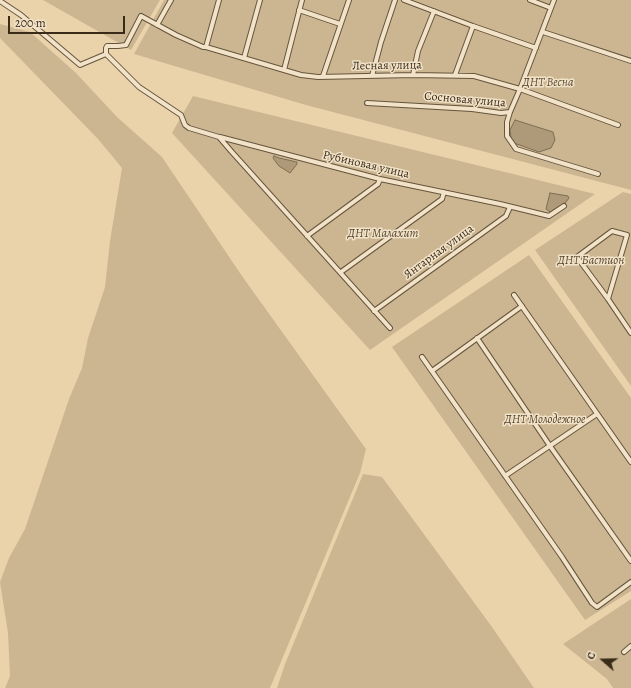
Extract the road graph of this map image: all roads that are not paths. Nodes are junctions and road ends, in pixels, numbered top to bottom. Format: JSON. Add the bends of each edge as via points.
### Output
{"nodes":[{"id":1,"x":171,"y":0,"type":"edge"},
{"id":2,"x":218,"y":0,"type":"edge"},
{"id":3,"x":260,"y":0,"type":"edge"},
{"id":4,"x":302,"y":0,"type":"edge"},
{"id":5,"x":349,"y":0,"type":"edge"},
{"id":6,"x":395,"y":0,"type":"edge"},
{"id":7,"x":404,"y":0,"type":"edge"},
{"id":8,"x":530,"y":0,"type":"edge"},
{"id":9,"x":554,"y":0,"type":"edge"},
{"id":10,"x":0,"y":1,"type":"edge"},
{"id":11,"x":551,"y":8,"type":"junction"},
{"id":12,"x":299,"y":10,"type":"junction"},
{"id":13,"x":434,"y":11,"type":"junction"},
{"id":14,"x":340,"y":24,"type":"junction"},
{"id":15,"x":157,"y":25,"type":"junction"},
{"id":16,"x":473,"y":26,"type":"junction"},
{"id":17,"x":543,"y":32,"type":"junction"},
{"id":18,"x":206,"y":47,"type":"junction"},
{"id":19,"x":536,"y":48,"type":"junction"},
{"id":20,"x":106,"y":54,"type":"junction"},
{"id":21,"x":244,"y":58,"type":"junction"},
{"id":22,"x":631,"y":61,"type":"edge"},
{"id":23,"x":284,"y":70,"type":"junction"},
{"id":24,"x":413,"y":75,"type":"junction"},
{"id":25,"x":455,"y":75,"type":"junction"},
{"id":26,"x":322,"y":76,"type":"junction"},
{"id":27,"x":372,"y":76,"type":"junction"},
{"id":28,"x":520,"y":90,"type":"junction"},
{"id":29,"x":367,"y":103,"type":"dead end"},
{"id":30,"x":510,"y":112,"type":"junction"},
{"id":31,"x":618,"y":125,"type":"dead end"},
{"id":32,"x":219,"y":137,"type":"junction"},
{"id":33,"x":598,"y":174,"type":"dead end"},
{"id":34,"x":380,"y":179,"type":"junction"},
{"id":35,"x":444,"y":192,"type":"junction"},
{"id":36,"x":564,"y":206,"type":"dead end"},
{"id":37,"x":510,"y":207,"type":"junction"},
{"id":38,"x":307,"y":236,"type":"junction"},
{"id":39,"x":341,"y":272,"type":"junction"},
{"id":40,"x":514,"y":295,"type":"dead end"},
{"id":41,"x":608,"y":299,"type":"junction"},
{"id":42,"x":522,"y":306,"type":"junction"},
{"id":43,"x":374,"y":311,"type":"junction"},
{"id":44,"x":390,"y":328,"type":"dead end"},
{"id":45,"x":631,"y":333,"type":"edge"},
{"id":46,"x":477,"y":338,"type":"junction"},
{"id":47,"x":422,"y":357,"type":"dead end"},
{"id":48,"x":432,"y":371,"type":"junction"},
{"id":49,"x":597,"y":414,"type":"junction"},
{"id":50,"x":550,"y":446,"type":"junction"},
{"id":51,"x":631,"y":462,"type":"edge"},
{"id":52,"x":505,"y":476,"type":"junction"},
{"id":53,"x":631,"y":561,"type":"edge"},
{"id":54,"x":631,"y":582,"type":"edge"},
{"id":55,"x":631,"y":646,"type":"edge"},
{"id":56,"x":624,"y":652,"type":"dead end"}],
"edges":[{"from":1,"to":15,"type":"street"},
{"from":2,"to":18,"type":"street"},
{"from":3,"to":21,"type":"street"},
{"from":4,"to":12,"type":"street"},
{"from":5,"to":14,"type":"street"},
{"from":6,"to":27,"type":"street"},
{"from":7,"to":13,"type":"street"},
{"from":8,"to":11,"type":"street"},
{"from":9,"to":11,"type":"street"},
{"from":10,"to":20,"type":"street","via":[[80,64]]},
{"from":11,"to":17,"type":"street"},
{"from":12,"to":14,"type":"street"},
{"from":12,"to":23,"type":"street"},
{"from":13,"to":16,"type":"street"},
{"from":13,"to":24,"type":"street","via":[[418,51]]},
{"from":14,"to":26,"type":"street"},
{"from":15,"to":18,"type":"street","name":"Лесная улица"},
{"from":15,"to":20,"type":"street","name":"Лесная улица","via":[[141,16],[126,45],[107,46]]},
{"from":16,"to":19,"type":"street"},
{"from":16,"to":25,"type":"street"},
{"from":17,"to":19,"type":"street"},
{"from":17,"to":22,"type":"street"},
{"from":18,"to":21,"type":"street","name":"Лесная улица"},
{"from":19,"to":28,"type":"street"},
{"from":20,"to":32,"type":"street","name":"Рубиновая улица","via":[[140,88],[181,114],[185,125]]},
{"from":21,"to":23,"type":"street","name":"Лесная улица"},
{"from":23,"to":26,"type":"street","name":"Лесная улица","via":[[302,75]]},
{"from":24,"to":25,"type":"street","name":"Лесная улица"},
{"from":24,"to":27,"type":"street","name":"Лесная улица"},
{"from":25,"to":28,"type":"street","name":"Лесная улица","via":[[474,76]]},
{"from":26,"to":27,"type":"street","name":"Лесная улица"},
{"from":28,"to":30,"type":"street"},
{"from":28,"to":31,"type":"street","name":"Лесная улица"},
{"from":29,"to":30,"type":"street","name":"Сосновая улица"},
{"from":30,"to":33,"type":"street","name":"Сосновая улица","via":[[507,122],[508,136],[516,149]]},
{"from":32,"to":34,"type":"street","name":"Рубиновая улица"},
{"from":32,"to":38,"type":"street"},
{"from":34,"to":35,"type":"street","name":"Рубиновая улица"},
{"from":34,"to":38,"type":"street","via":[[378,184]]},
{"from":35,"to":37,"type":"street","name":"Рубиновая улица"},
{"from":35,"to":39,"type":"street","via":[[442,199]]},
{"from":36,"to":37,"type":"street","name":"Рубиновая улица","via":[[549,216]]},
{"from":37,"to":43,"type":"street","name":"Янтарная улица","via":[[506,216]]},
{"from":38,"to":39,"type":"street"},
{"from":39,"to":43,"type":"street"},
{"from":40,"to":42,"type":"street"},
{"from":41,"to":41,"type":"street","via":[[576,258],[612,231],[627,235]]},
{"from":41,"to":45,"type":"street"},
{"from":42,"to":46,"type":"street"},
{"from":42,"to":49,"type":"street"},
{"from":43,"to":44,"type":"street"},
{"from":46,"to":48,"type":"street"},
{"from":46,"to":50,"type":"street"},
{"from":47,"to":48,"type":"street"},
{"from":48,"to":52,"type":"street"},
{"from":49,"to":50,"type":"street"},
{"from":49,"to":51,"type":"street"},
{"from":50,"to":52,"type":"street"},
{"from":50,"to":53,"type":"street"},
{"from":52,"to":54,"type":"street","via":[[592,603],[597,607]]},
{"from":55,"to":56,"type":"street"}]}
